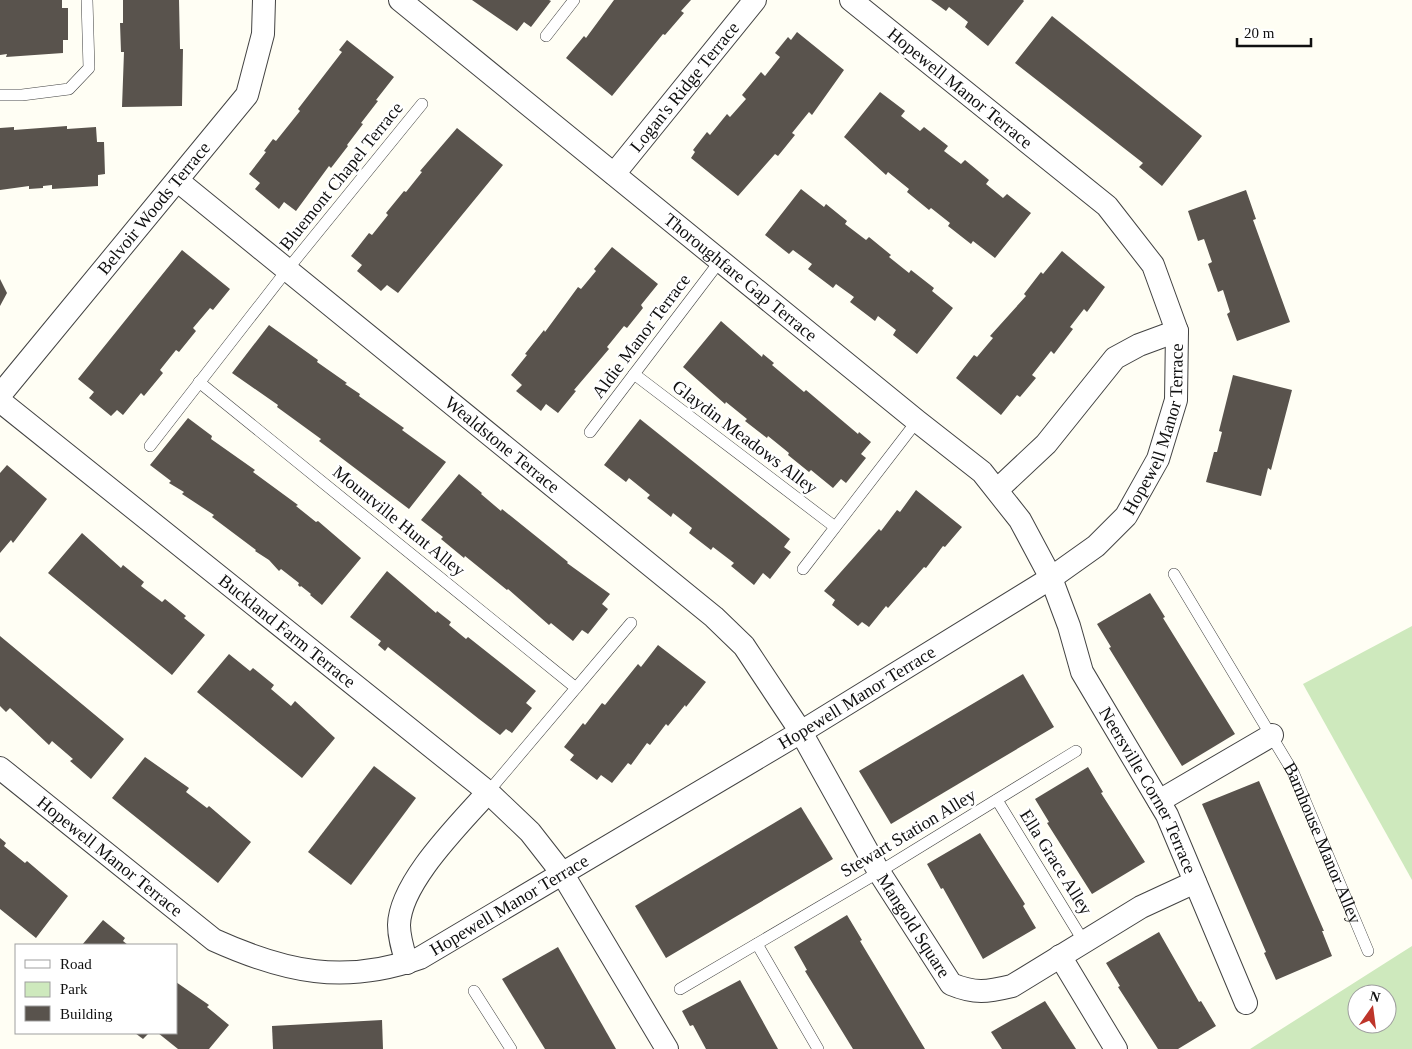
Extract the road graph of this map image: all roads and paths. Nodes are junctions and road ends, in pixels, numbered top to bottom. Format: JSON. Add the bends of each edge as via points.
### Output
{"nodes":[{"id":1,"x":87,"y":0,"type":"edge"},
{"id":2,"x":264,"y":0,"type":"edge"},
{"id":3,"x":400,"y":0,"type":"edge"},
{"id":4,"x":574,"y":0,"type":"edge"},
{"id":5,"x":755,"y":0,"type":"edge"},
{"id":6,"x":851,"y":0,"type":"edge"},
{"id":7,"x":546,"y":36,"type":"dead end"},
{"id":8,"x":0,"y":95,"type":"edge"},
{"id":9,"x":422,"y":104,"type":"dead end"},
{"id":10,"x":614,"y":174,"type":"junction"},
{"id":11,"x":178,"y":181,"type":"junction"},
{"id":12,"x":720,"y":261,"type":"junction"},
{"id":13,"x":287,"y":270,"type":"junction"},
{"id":14,"x":1177,"y":331,"type":"junction"},
{"id":15,"x":634,"y":374,"type":"junction"},
{"id":16,"x":199,"y":382,"type":"junction"},
{"id":17,"x":0,"y":395,"type":"edge"},
{"id":18,"x":0,"y":401,"type":"edge"},
{"id":19,"x":917,"y":421,"type":"junction"},
{"id":20,"x":590,"y":432,"type":"dead end"},
{"id":21,"x":150,"y":446,"type":"dead end"},
{"id":22,"x":997,"y":490,"type":"junction"},
{"id":23,"x":835,"y":527,"type":"junction"},
{"id":24,"x":803,"y":569,"type":"dead end"},
{"id":25,"x":1174,"y":574,"type":"dead end"},
{"id":26,"x":1051,"y":578,"type":"junction"},
{"id":27,"x":631,"y":623,"type":"dead end"},
{"id":28,"x":576,"y":688,"type":"junction"},
{"id":29,"x":801,"y":732,"type":"junction"},
{"id":30,"x":1272,"y":735,"type":"junction"},
{"id":31,"x":1076,"y":751,"type":"dead end"},
{"id":32,"x":0,"y":768,"type":"edge"},
{"id":33,"x":488,"y":792,"type":"junction"},
{"id":34,"x":997,"y":800,"type":"junction"},
{"id":35,"x":1159,"y":801,"type":"junction"},
{"id":36,"x":879,"y":872,"type":"junction"},
{"id":37,"x":562,"y":874,"type":"junction"},
{"id":38,"x":1196,"y":882,"type":"junction"},
{"id":39,"x":1084,"y":942,"type":"junction"},
{"id":40,"x":757,"y":944,"type":"junction"},
{"id":41,"x":1368,"y":951,"type":"dead end"},
{"id":42,"x":1060,"y":956,"type":"junction"},
{"id":43,"x":407,"y":963,"type":"junction"},
{"id":44,"x":680,"y":989,"type":"dead end"},
{"id":45,"x":474,"y":991,"type":"dead end"},
{"id":46,"x":1246,"y":1004,"type":"dead end"},
{"id":47,"x":511,"y":1049,"type":"edge"},
{"id":48,"x":667,"y":1049,"type":"edge"},
{"id":49,"x":818,"y":1049,"type":"edge"},
{"id":50,"x":1116,"y":1049,"type":"edge"}],
"edges":[{"from":1,"to":8,"type":"lane","via":[[89,68],[69,89],[22,96]]},
{"from":2,"to":11,"type":"street","name":"Belvoir Woods Terrace","via":[[263,34],[247,95]]},
{"from":3,"to":10,"type":"street","name":"Thoroughfare Gap Terrace"},
{"from":4,"to":7,"type":"lane"},
{"from":5,"to":10,"type":"street","name":"Logan's Ridge Terrace"},
{"from":6,"to":14,"type":"street","name":"Hopewell Manor Terrace","via":[[1107,206],[1153,265]]},
{"from":9,"to":13,"type":"lane","name":"Bluemont Chapel Terrace"},
{"from":10,"to":12,"type":"street","name":"Thoroughfare Gap Terrace"},
{"from":11,"to":13,"type":"street","name":"Wealdstone Terrace"},
{"from":11,"to":17,"type":"street","name":"Belvoir Woods Terrace"},
{"from":12,"to":15,"type":"lane","name":"Aldie Manor Terrace"},
{"from":12,"to":19,"type":"street","name":"Thoroughfare Gap Terrace"},
{"from":13,"to":16,"type":"lane"},
{"from":13,"to":29,"type":"street","name":"Wealdstone Terrace","via":[[714,617],[744,646]]},
{"from":14,"to":22,"type":"street","via":[[1115,358],[1046,444]]},
{"from":14,"to":26,"type":"street","name":"Hopewell Manor Terrace","via":[[1176,400],[1158,459],[1126,516],[1096,546]]},
{"from":15,"to":20,"type":"lane","name":"Aldie Manor Terrace"},
{"from":15,"to":23,"type":"lane","name":"Glaydin Meadows Alley"},
{"from":16,"to":21,"type":"lane"},
{"from":16,"to":28,"type":"lane","name":"Mountville Hunt Alley"},
{"from":18,"to":33,"type":"street","name":"Buckland Farm Terrace"},
{"from":19,"to":22,"type":"street","name":"Thoroughfare Gap Terrace","via":[[982,472]]},
{"from":19,"to":23,"type":"lane"},
{"from":22,"to":26,"type":"street","name":"Thoroughfare Gap Terrace","via":[[1020,520]]},
{"from":23,"to":24,"type":"lane"},
{"from":25,"to":30,"type":"lane","name":"Barnhouse Manor Alley"},
{"from":26,"to":29,"type":"street","name":"Hopewell Manor Terrace"},
{"from":26,"to":35,"type":"street","name":"Neersville Corner Terrace","via":[[1082,672]]},
{"from":27,"to":28,"type":"lane"},
{"from":28,"to":33,"type":"lane"},
{"from":29,"to":36,"type":"street","name":"Mangold Square"},
{"from":29,"to":37,"type":"street","name":"Hopewell Manor Terrace"},
{"from":30,"to":35,"type":"street"},
{"from":30,"to":41,"type":"lane","name":"Barnhouse Manor Alley","via":[[1293,772]]},
{"from":31,"to":34,"type":"lane","name":"Stewart Station Alley"},
{"from":32,"to":43,"type":"street","name":"Hopewell Manor Terrace","via":[[214,940],[246,955],[305,972],[335,973]]},
{"from":33,"to":37,"type":"street","name":"Buckland Farm Terrace","via":[[530,832]]},
{"from":33,"to":43,"type":"street","via":[[431,858],[409,890],[399,924]]},
{"from":34,"to":36,"type":"lane","name":"Stewart Station Alley"},
{"from":34,"to":39,"type":"lane","name":"Ella Grace Alley"},
{"from":35,"to":38,"type":"street","name":"Neersville Corner Terrace"},
{"from":36,"to":40,"type":"lane","name":"Stewart Station Alley"},
{"from":36,"to":42,"type":"street","name":"Mangold Square","via":[[951,984],[970,992],[990,992],[1012,986]]},
{"from":37,"to":43,"type":"street","name":"Hopewell Manor Terrace"},
{"from":37,"to":48,"type":"street","name":"Buckland Farm Terrace"},
{"from":38,"to":39,"type":"street","name":"Mangold Square","via":[[1142,907]]},
{"from":38,"to":46,"type":"street","name":"Neersville Corner Terrace"},
{"from":39,"to":42,"type":"street","name":"Mangold Square"},
{"from":40,"to":44,"type":"lane","name":"Stewart Station Alley"},
{"from":40,"to":49,"type":"lane"},
{"from":42,"to":50,"type":"street"},
{"from":45,"to":47,"type":"lane"}]}
